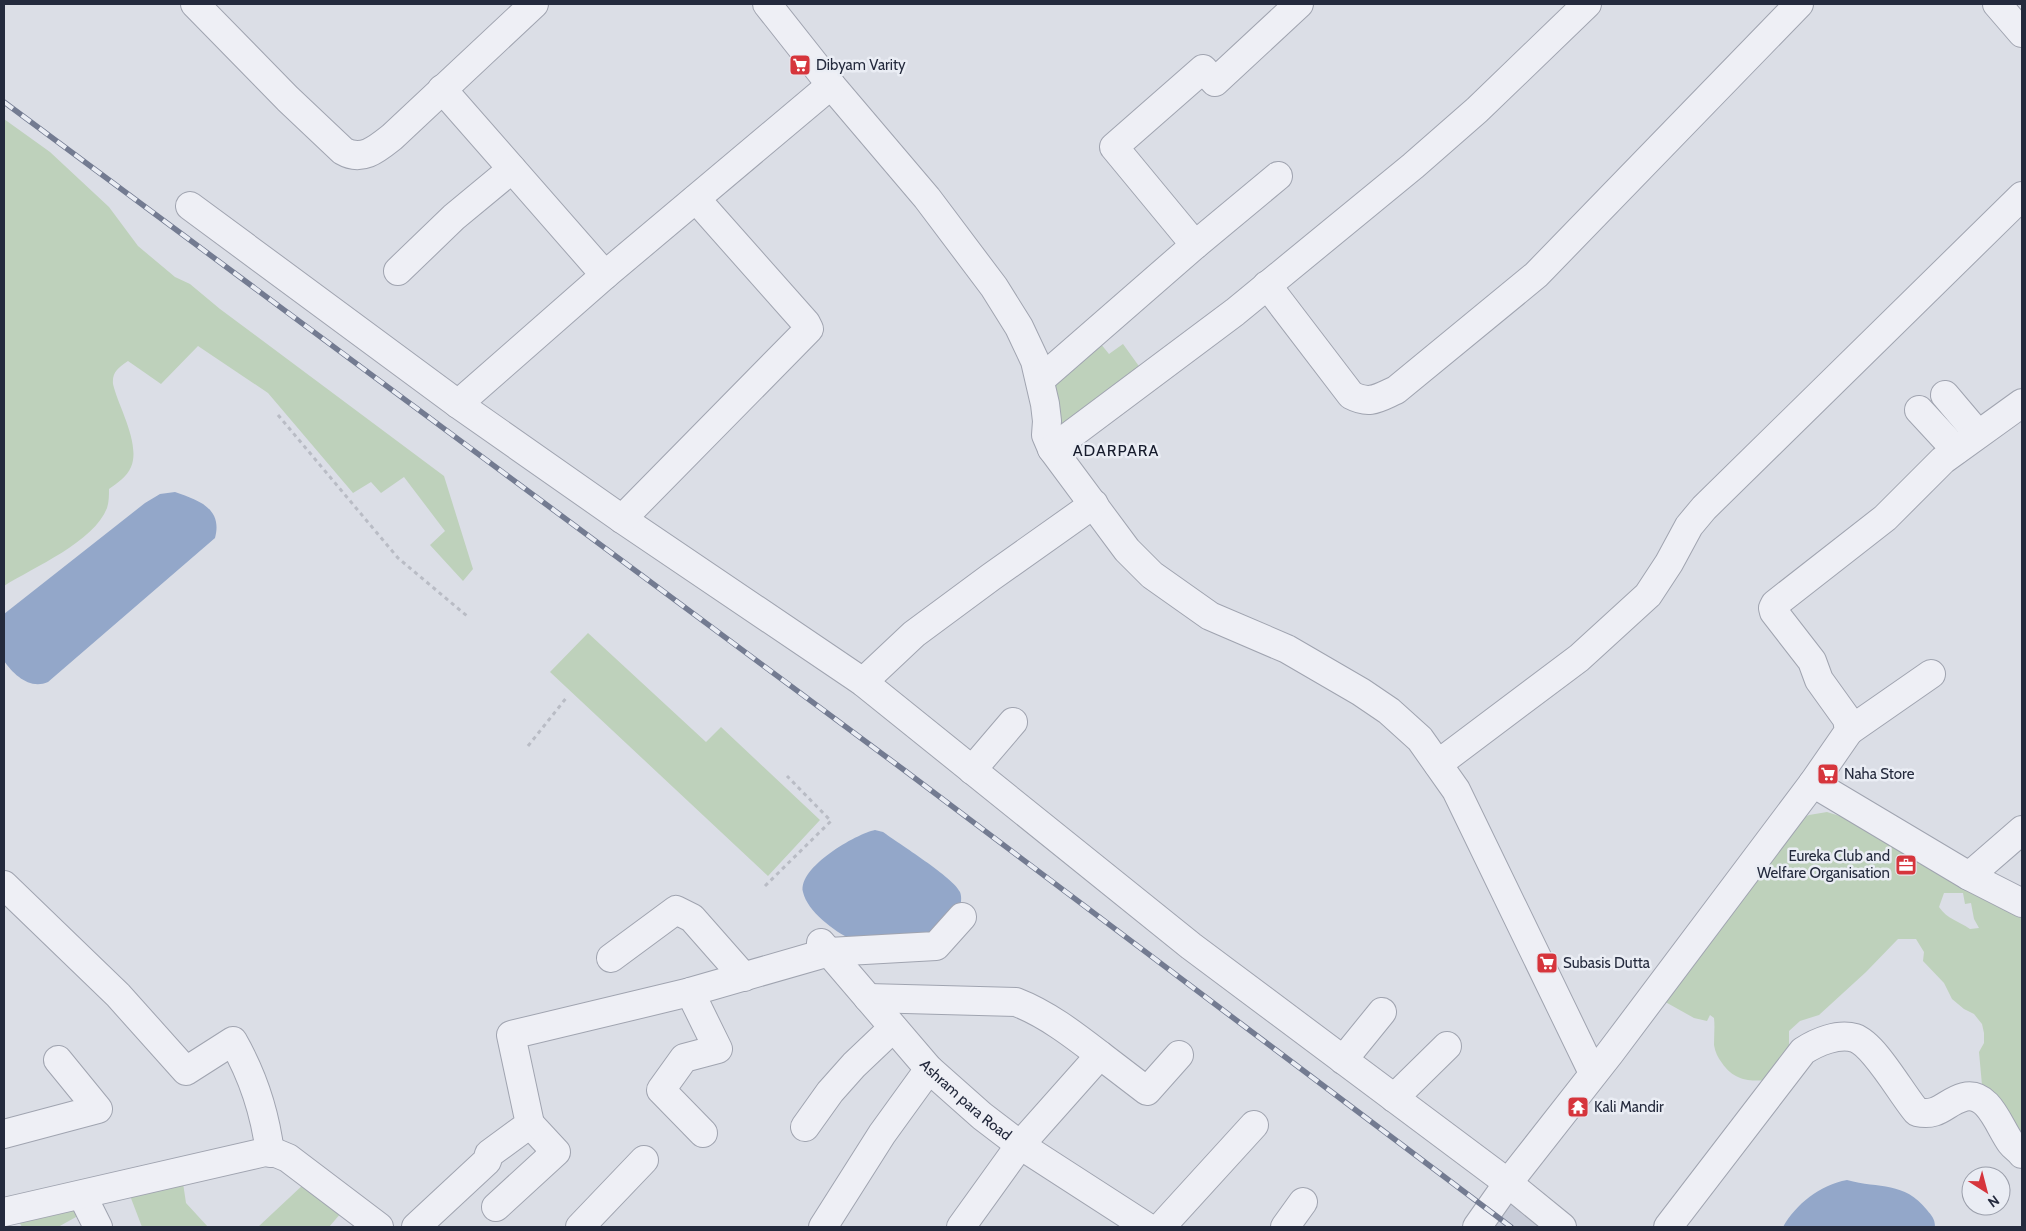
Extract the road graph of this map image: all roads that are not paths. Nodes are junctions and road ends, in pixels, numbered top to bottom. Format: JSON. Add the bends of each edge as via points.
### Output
{"nodes":[{"id":1,"x":195,"y":4,"type":"edge"},
{"id":2,"x":534,"y":4,"type":"edge"},
{"id":3,"x":768,"y":4,"type":"edge"},
{"id":4,"x":1299,"y":4,"type":"edge"},
{"id":5,"x":1587,"y":4,"type":"edge"},
{"id":6,"x":1799,"y":4,"type":"edge"},
{"id":7,"x":1997,"y":4,"type":"edge"},
{"id":8,"x":2022,"y":33,"type":"edge"},
{"id":9,"x":831,"y":85,"type":"junction"},
{"id":10,"x":442,"y":89,"type":"junction"},
{"id":11,"x":512,"y":168,"type":"junction"},
{"id":12,"x":1278,"y":176,"type":"dead end"},
{"id":13,"x":2022,"y":196,"type":"edge"},
{"id":14,"x":696,"y":199,"type":"junction"},
{"id":15,"x":190,"y":206,"type":"dead end"},
{"id":16,"x":1195,"y":245,"type":"junction"},
{"id":17,"x":398,"y":271,"type":"dead end"},
{"id":18,"x":604,"y":275,"type":"junction"},
{"id":19,"x":1267,"y":285,"type":"junction"},
{"id":20,"x":1040,"y":380,"type":"junction"},
{"id":21,"x":1945,"y":395,"type":"dead end"},
{"id":22,"x":2022,"y":403,"type":"edge"},
{"id":23,"x":458,"y":404,"type":"junction"},
{"id":24,"x":1919,"y":410,"type":"dead end"},
{"id":25,"x":1978,"y":434,"type":"junction"},
{"id":26,"x":1052,"y":448,"type":"junction"},
{"id":27,"x":1956,"y":450,"type":"junction"},
{"id":28,"x":1094,"y":504,"type":"junction"},
{"id":29,"x":622,"y":519,"type":"junction"},
{"id":30,"x":1931,"y":674,"type":"dead end"},
{"id":31,"x":863,"y":682,"type":"junction"},
{"id":32,"x":1013,"y":722,"type":"dead end"},
{"id":33,"x":1849,"y":731,"type":"junction"},
{"id":34,"x":1438,"y":764,"type":"junction"},
{"id":35,"x":972,"y":770,"type":"junction"},
{"id":36,"x":1813,"y":783,"type":"junction"},
{"id":37,"x":2022,"y":830,"type":"edge"},
{"id":38,"x":1970,"y":876,"type":"junction"},
{"id":39,"x":4,"y":885,"type":"edge"},
{"id":40,"x":2022,"y":903,"type":"edge"},
{"id":41,"x":962,"y":917,"type":"dead end"},
{"id":42,"x":823,"y":945,"type":"junction"},
{"id":43,"x":611,"y":958,"type":"dead end"},
{"id":44,"x":744,"y":977,"type":"junction"},
{"id":45,"x":690,"y":992,"type":"junction"},
{"id":46,"x":868,"y":998,"type":"junction"},
{"id":47,"x":1382,"y":1012,"type":"dead end"},
{"id":48,"x":893,"y":1028,"type":"junction"},
{"id":49,"x":1447,"y":1046,"type":"dead end"},
{"id":50,"x":1100,"y":1055,"type":"junction"},
{"id":51,"x":1179,"y":1055,"type":"dead end"},
{"id":52,"x":58,"y":1060,"type":"dead end"},
{"id":53,"x":1343,"y":1060,"type":"junction"},
{"id":54,"x":929,"y":1069,"type":"junction"},
{"id":55,"x":1593,"y":1073,"type":"junction"},
{"id":56,"x":1394,"y":1098,"type":"junction"},
{"id":57,"x":530,"y":1124,"type":"junction"},
{"id":58,"x":1254,"y":1125,"type":"dead end"},
{"id":59,"x":805,"y":1127,"type":"dead end"},
{"id":60,"x":703,"y":1133,"type":"dead end"},
{"id":61,"x":4,"y":1134,"type":"edge"},
{"id":62,"x":1020,"y":1145,"type":"junction"},
{"id":63,"x":270,"y":1153,"type":"junction"},
{"id":64,"x":2022,"y":1154,"type":"edge"},
{"id":65,"x":644,"y":1160,"type":"dead end"},
{"id":66,"x":1508,"y":1183,"type":"junction"},
{"id":67,"x":82,"y":1195,"type":"junction"},
{"id":68,"x":1303,"y":1202,"type":"dead end"},
{"id":69,"x":496,"y":1207,"type":"dead end"},
{"id":70,"x":4,"y":1212,"type":"edge"},
{"id":71,"x":1479,"y":1224,"type":"edge"},
{"id":72,"x":98,"y":1227,"type":"edge"},
{"id":73,"x":379,"y":1227,"type":"edge"},
{"id":74,"x":416,"y":1227,"type":"edge"},
{"id":75,"x":580,"y":1227,"type":"edge"},
{"id":76,"x":823,"y":1227,"type":"edge"},
{"id":77,"x":960,"y":1227,"type":"edge"},
{"id":78,"x":1147,"y":1227,"type":"edge"},
{"id":79,"x":1161,"y":1227,"type":"edge"},
{"id":80,"x":1285,"y":1227,"type":"edge"},
{"id":81,"x":1562,"y":1227,"type":"edge"},
{"id":82,"x":1668,"y":1227,"type":"edge"}],
"edges":[{"from":1,"to":10,"type":"street","via":[[288,99],[350,156],[379,148]]},
{"from":2,"to":10,"type":"street"},
{"from":3,"to":9,"type":"street"},
{"from":4,"to":16,"type":"street","via":[[1215,82],[1203,69],[1114,147]]},
{"from":5,"to":19,"type":"street","via":[[1477,110]]},
{"from":6,"to":19,"type":"street","via":[[1536,275],[1396,390],[1376,400],[1362,401],[1351,396]]},
{"from":7,"to":8,"type":"street"},
{"from":9,"to":14,"type":"street"},
{"from":9,"to":20,"type":"street","via":[[927,198],[994,287],[1028,343]]},
{"from":10,"to":11,"type":"street"},
{"from":11,"to":17,"type":"street","via":[[454,217]]},
{"from":11,"to":18,"type":"street"},
{"from":12,"to":16,"type":"street"},
{"from":13,"to":34,"type":"street","via":[[1709,502],[1689,526],[1648,595],[1578,658]]},
{"from":14,"to":18,"type":"street"},
{"from":14,"to":29,"type":"street","via":[[809,329]]},
{"from":15,"to":23,"type":"street"},
{"from":16,"to":20,"type":"street"},
{"from":18,"to":23,"type":"street"},
{"from":19,"to":26,"type":"street"},
{"from":20,"to":26,"type":"street","via":[[1046,435]]},
{"from":21,"to":25,"type":"street"},
{"from":22,"to":25,"type":"street"},
{"from":23,"to":29,"type":"street"},
{"from":24,"to":27,"type":"street"},
{"from":25,"to":27,"type":"street"},
{"from":26,"to":28,"type":"street"},
{"from":27,"to":33,"type":"street","via":[[1885,518],[1773,608],[1812,661],[1819,680],[1847,719]]},
{"from":28,"to":31,"type":"street","via":[[914,634]]},
{"from":28,"to":34,"type":"street","via":[[1126,550],[1178,596],[1210,616],[1287,649],[1361,692],[1414,733]]},
{"from":29,"to":31,"type":"street"},
{"from":30,"to":33,"type":"street"},
{"from":31,"to":35,"type":"street"},
{"from":32,"to":35,"type":"street"},
{"from":33,"to":36,"type":"street"},
{"from":34,"to":55,"type":"street","via":[[1456,790]]},
{"from":35,"to":53,"type":"street","via":[[1191,946]]},
{"from":36,"to":38,"type":"street"},
{"from":36,"to":55,"type":"street"},
{"from":37,"to":38,"type":"street"},
{"from":38,"to":40,"type":"street"},
{"from":39,"to":63,"type":"street","via":[[118,995],[186,1071],[233,1041],[259,1098]]},
{"from":41,"to":42,"type":"street","via":[[936,946]]},
{"from":42,"to":44,"type":"street"},
{"from":42,"to":46,"type":"street","name":"Ashram para Road"},
{"from":43,"to":44,"type":"street","via":[[676,910],[692,918]]},
{"from":44,"to":45,"type":"street"},
{"from":45,"to":57,"type":"street","via":[[511,1035]]},
{"from":45,"to":60,"type":"street","via":[[718,1049],[684,1058],[660,1090]]},
{"from":46,"to":48,"type":"street","name":"Ashram para Road"},
{"from":46,"to":50,"type":"street","via":[[1016,1002],[1066,1030]]},
{"from":47,"to":53,"type":"street"},
{"from":48,"to":54,"type":"street","name":"Ashram para Road"},
{"from":48,"to":59,"type":"street","via":[[830,1092]]},
{"from":49,"to":56,"type":"street"},
{"from":50,"to":51,"type":"street","via":[[1147,1091]]},
{"from":50,"to":62,"type":"street"},
{"from":52,"to":61,"type":"street","via":[[98,1109]]},
{"from":53,"to":56,"type":"street"},
{"from":54,"to":62,"type":"street","name":"Ashram para Road"},
{"from":54,"to":76,"type":"street","via":[[882,1134]]},
{"from":55,"to":66,"type":"street"},
{"from":56,"to":66,"type":"street"},
{"from":57,"to":69,"type":"street","via":[[556,1152]]},
{"from":57,"to":74,"type":"street","via":[[489,1154],[487,1161]]},
{"from":58,"to":79,"type":"street"},
{"from":62,"to":77,"type":"street"},
{"from":62,"to":78,"type":"street","name":"Ashram para Road"},
{"from":63,"to":67,"type":"street"},
{"from":63,"to":73,"type":"street","via":[[288,1158]]},
{"from":64,"to":82,"type":"street","via":[[1981,1100],[1972,1096],[1961,1098],[1940,1111],[1917,1112],[1865,1044],[1854,1038],[1834,1038],[1803,1050]]},
{"from":65,"to":75,"type":"street"},
{"from":66,"to":71,"type":"street"},
{"from":66,"to":81,"type":"street"},
{"from":67,"to":70,"type":"street"},
{"from":67,"to":72,"type":"street"},
{"from":68,"to":80,"type":"street"}]}
